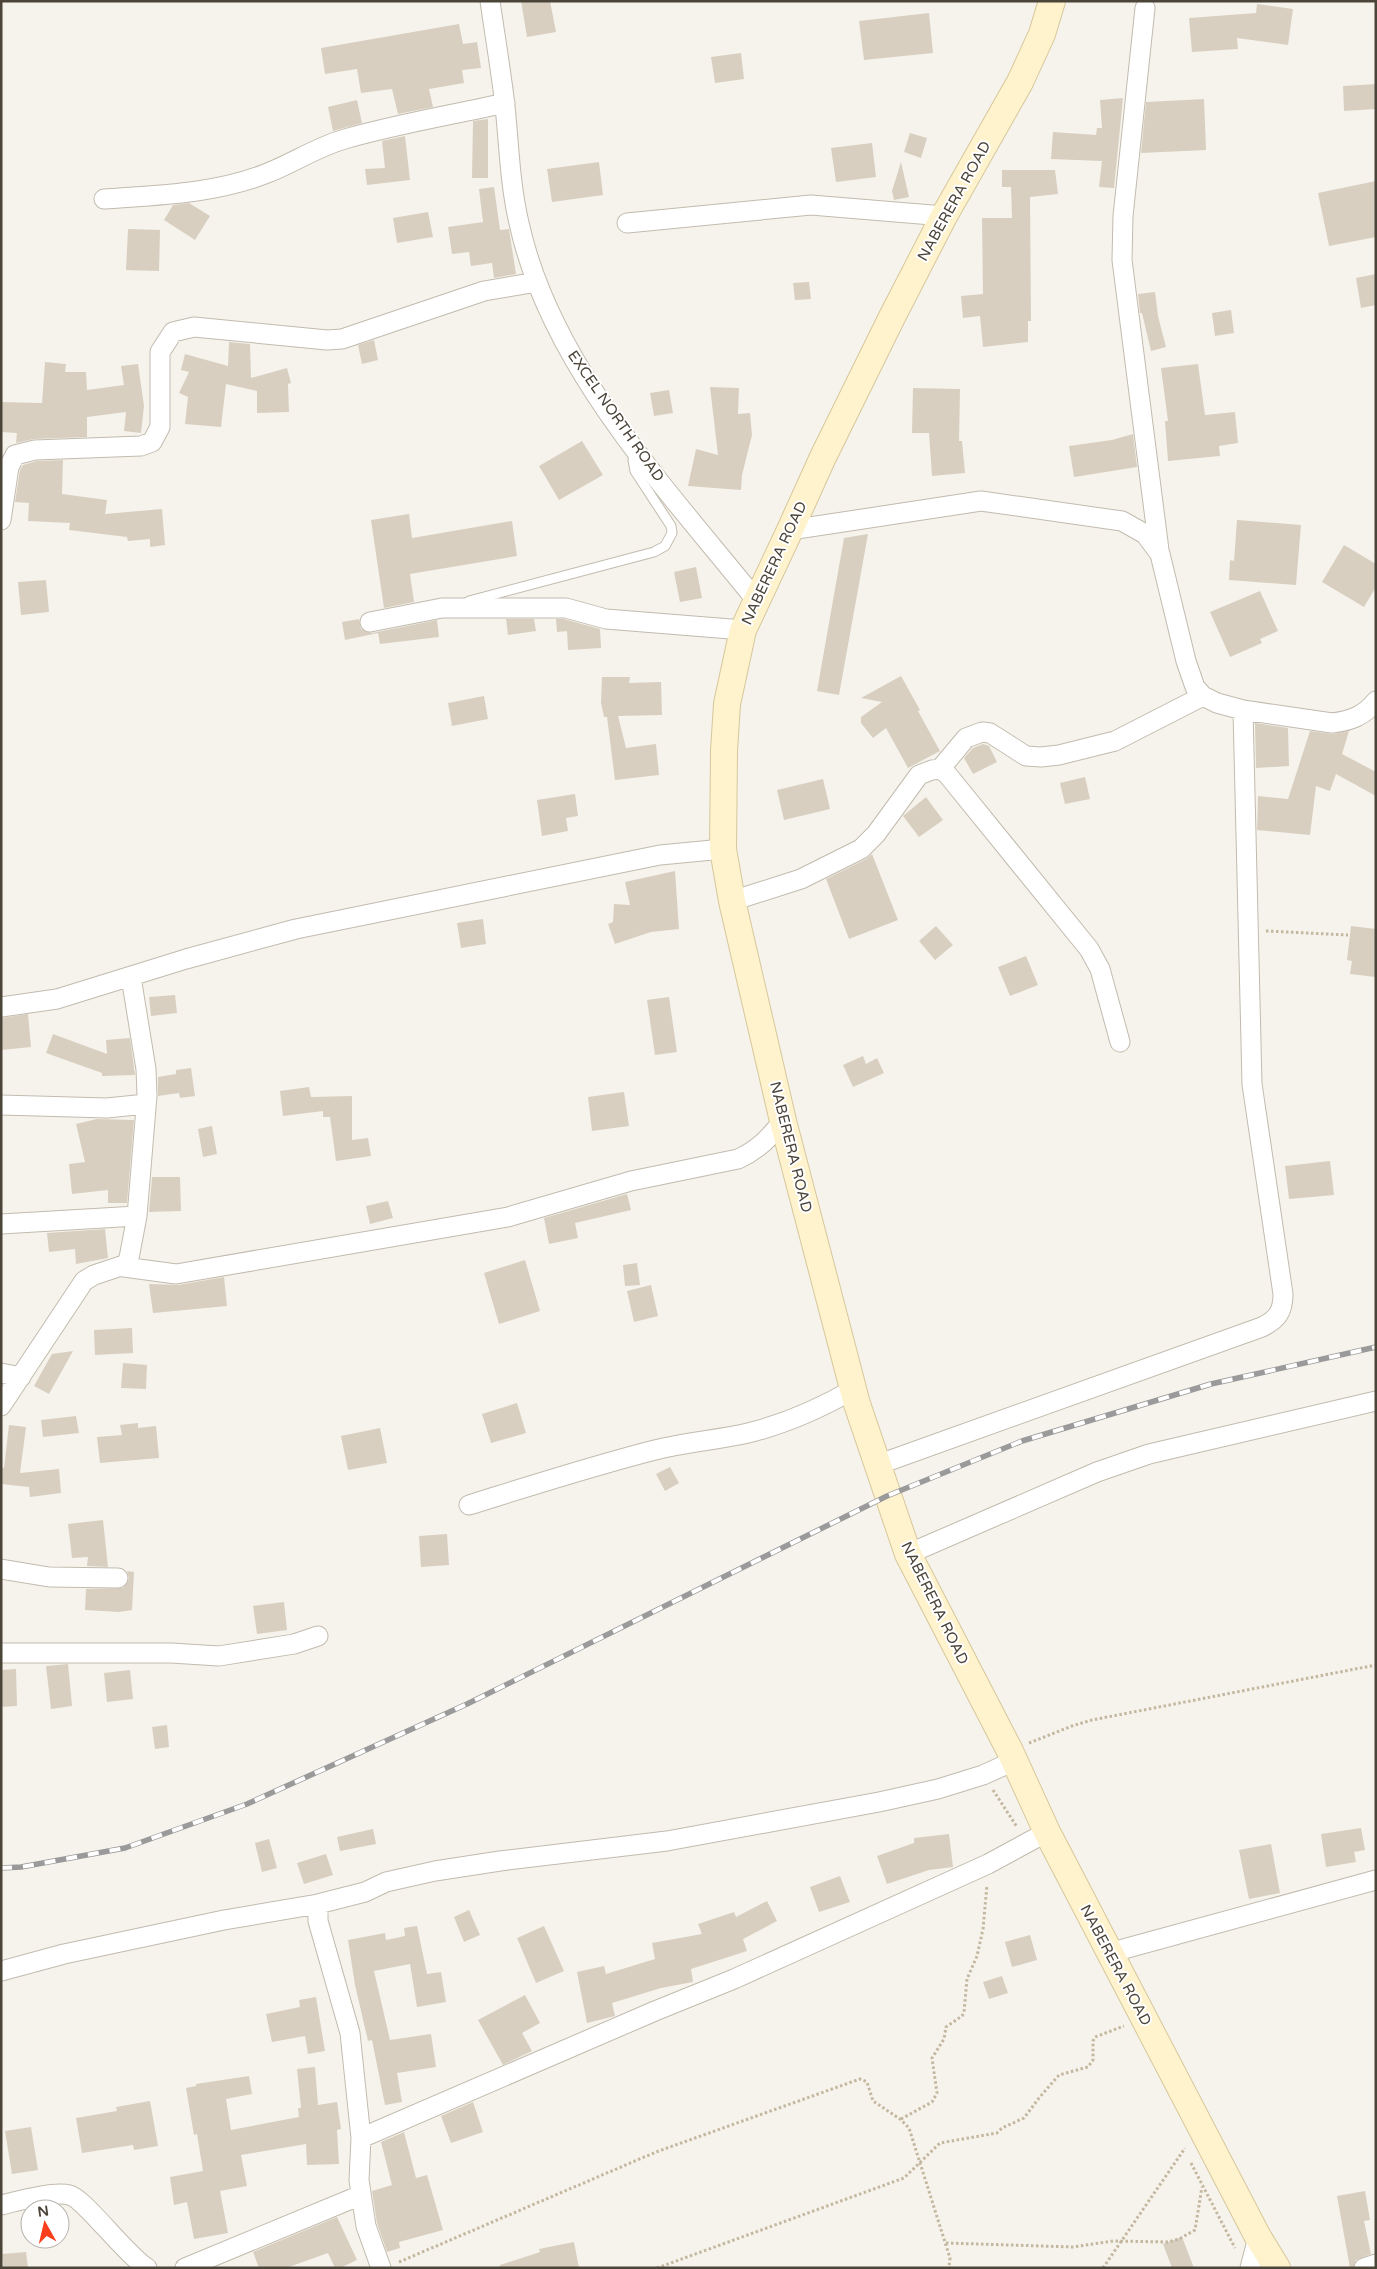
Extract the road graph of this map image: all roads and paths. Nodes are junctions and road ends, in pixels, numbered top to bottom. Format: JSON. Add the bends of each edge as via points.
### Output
{"nodes":[{"id":1,"x":490,"y":1,"type":"edge"},
{"id":2,"x":1052,"y":1,"type":"edge"},
{"id":3,"x":1145,"y":8,"type":"dead end"},
{"id":4,"x":505,"y":103,"type":"junction"},
{"id":5,"x":104,"y":198,"type":"dead end"},
{"id":6,"x":944,"y":216,"type":"junction"},
{"id":7,"x":627,"y":223,"type":"dead end"},
{"id":8,"x":537,"y":282,"type":"junction"},
{"id":9,"x":637,"y":451,"type":"junction"},
{"id":10,"x":1,"y":520,"type":"edge"},
{"id":11,"x":790,"y":530,"type":"junction"},
{"id":12,"x":1160,"y":554,"type":"junction"},
{"id":13,"x":756,"y":600,"type":"junction"},
{"id":14,"x":442,"y":608,"type":"junction"},
{"id":15,"x":370,"y":622,"type":"dead end"},
{"id":16,"x":742,"y":630,"type":"junction"},
{"id":17,"x":1204,"y":696,"type":"junction"},
{"id":18,"x":1376,"y":701,"type":"edge"},
{"id":19,"x":1243,"y":710,"type":"junction"},
{"id":20,"x":940,"y":769,"type":"junction"},
{"id":21,"x":723,"y":849,"type":"junction"},
{"id":22,"x":732,"y":901,"type":"junction"},
{"id":23,"x":1248,"y":931,"type":"junction"},
{"id":24,"x":1348,"y":935,"type":"dead end"},
{"id":25,"x":131,"y":977,"type":"junction"},
{"id":26,"x":1,"y":1006,"type":"edge"},
{"id":27,"x":1120,"y":1042,"type":"dead end"},
{"id":28,"x":146,"y":1104,"type":"junction"},
{"id":29,"x":1,"y":1105,"type":"edge"},
{"id":30,"x":783,"y":1121,"type":"junction"},
{"id":31,"x":137,"y":1216,"type":"junction"},
{"id":32,"x":1,"y":1224,"type":"edge"},
{"id":33,"x":124,"y":1267,"type":"junction"},
{"id":34,"x":1,"y":1373,"type":"edge"},
{"id":35,"x":21,"y":1377,"type":"junction"},
{"id":36,"x":854,"y":1389,"type":"junction"},
{"id":37,"x":1376,"y":1401,"type":"edge"},
{"id":38,"x":1,"y":1406,"type":"edge"},
{"id":39,"x":877,"y":1465,"type":"junction"},
{"id":40,"x":469,"y":1505,"type":"dead end"},
{"id":41,"x":908,"y":1554,"type":"junction"},
{"id":42,"x":1,"y":1569,"type":"edge"},
{"id":43,"x":118,"y":1578,"type":"dead end"},
{"id":44,"x":318,"y":1636,"type":"dead end"},
{"id":45,"x":1,"y":1653,"type":"edge"},
{"id":46,"x":1376,"y":1666,"type":"edge"},
{"id":47,"x":1012,"y":1756,"type":"junction"},
{"id":48,"x":1047,"y":1832,"type":"junction"},
{"id":49,"x":988,"y":1864,"type":"junction"},
{"id":50,"x":1376,"y":1880,"type":"edge"},
{"id":51,"x":318,"y":1904,"type":"junction"},
{"id":52,"x":1109,"y":1953,"type":"junction"},
{"id":53,"x":1,"y":1971,"type":"edge"},
{"id":54,"x":1145,"y":2019,"type":"junction"},
{"id":55,"x":900,"y":2119,"type":"junction"},
{"id":56,"x":361,"y":2138,"type":"junction"},
{"id":57,"x":1185,"y":2148,"type":"dead end"},
{"id":58,"x":921,"y":2163,"type":"junction"},
{"id":59,"x":1202,"y":2187,"type":"dead end"},
{"id":60,"x":361,"y":2195,"type":"junction"},
{"id":61,"x":1,"y":2205,"type":"edge"},
{"id":62,"x":1258,"y":2237,"type":"junction"},
{"id":63,"x":1122,"y":2241,"type":"junction"},
{"id":64,"x":946,"y":2243,"type":"junction"},
{"id":65,"x":1376,"y":2264,"type":"edge"},
{"id":66,"x":381,"y":2266,"type":"edge"},
{"id":67,"x":147,"y":2268,"type":"edge"},
{"id":68,"x":185,"y":2268,"type":"edge"},
{"id":69,"x":657,"y":2268,"type":"edge"},
{"id":70,"x":949,"y":2268,"type":"edge"},
{"id":71,"x":1103,"y":2268,"type":"edge"},
{"id":72,"x":1250,"y":2268,"type":"edge"},
{"id":73,"x":1276,"y":2268,"type":"edge"},
{"id":74,"x":1364,"y":2268,"type":"edge"}],
"edges":[{"from":1,"to":4,"type":"street","name":"EXCEL NORTH ROAD"},
{"from":2,"to":6,"type":"street","name":"NABERERA ROAD","via":[[1042,34],[1020,82]]},
{"from":3,"to":12,"type":"street","via":[[1123,216],[1122,260]]},
{"from":4,"to":5,"type":"street","via":[[343,139],[233,185],[192,193]]},
{"from":4,"to":8,"type":"street","name":"EXCEL NORTH ROAD","via":[[519,223]]},
{"from":6,"to":7,"type":"street","via":[[811,205]]},
{"from":6,"to":11,"type":"street","name":"NABERERA ROAD","via":[[823,457]]},
{"from":8,"to":9,"type":"street","name":"EXCEL NORTH ROAD","via":[[548,313],[584,375]]},
{"from":8,"to":10,"type":"street","via":[[484,291],[342,338],[326,340],[194,327],[174,332],[160,352],[160,427],[152,442],[142,446],[35,450],[15,455],[9,467]]},
{"from":9,"to":13,"type":"street","name":"EXCEL NORTH ROAD"},
{"from":9,"to":14,"type":"lane","via":[[633,460],[635,470],[671,526],[672,533],[665,546],[654,552]]},
{"from":11,"to":12,"type":"street","via":[[992,501],[1122,521],[1146,534]]},
{"from":11,"to":13,"type":"street","name":"NABERERA ROAD"},
{"from":12,"to":17,"type":"street","via":[[1186,661],[1195,687]]},
{"from":13,"to":16,"type":"street","name":"NABERERA ROAD"},
{"from":14,"to":15,"type":"street"},
{"from":14,"to":16,"type":"street","via":[[566,608],[606,619]]},
{"from":16,"to":21,"type":"street","name":"NABERERA ROAD","via":[[727,704]]},
{"from":17,"to":19,"type":"street"},
{"from":17,"to":20,"type":"street","via":[[1115,740],[1041,758],[1026,756],[990,732],[982,732],[966,738]]},
{"from":18,"to":19,"type":"street","via":[[1358,717],[1332,723]]},
{"from":19,"to":23,"type":"street"},
{"from":20,"to":22,"type":"street","via":[[919,775],[876,834],[861,849],[801,879]]},
{"from":20,"to":27,"type":"street","via":[[1089,949],[1100,970]]},
{"from":21,"to":22,"type":"street","name":"NABERERA ROAD"},
{"from":21,"to":25,"type":"street","via":[[660,855],[296,929]]},
{"from":22,"to":30,"type":"street","name":"NABERERA ROAD"},
{"from":23,"to":24,"type":"path"},
{"from":23,"to":39,"type":"street","via":[[1252,1084],[1283,1294],[1283,1308],[1278,1316],[1262,1327]]},
{"from":25,"to":26,"type":"street","via":[[45,1002]]},
{"from":25,"to":28,"type":"street","via":[[146,1069]]},
{"from":28,"to":29,"type":"street","via":[[107,1108]]},
{"from":28,"to":31,"type":"street"},
{"from":30,"to":33,"type":"street","via":[[763,1144],[738,1158],[631,1181],[508,1217],[176,1274]]},
{"from":30,"to":36,"type":"street","name":"NABERERA ROAD"},
{"from":31,"to":32,"type":"street"},
{"from":31,"to":33,"type":"street","via":[[129,1258]]},
{"from":33,"to":35,"type":"street","via":[[84,1281]]},
{"from":34,"to":35,"type":"street"},
{"from":35,"to":38,"type":"street"},
{"from":36,"to":39,"type":"street","name":"NABERERA ROAD"},
{"from":36,"to":40,"type":"street","via":[[775,1425],[653,1450]]},
{"from":37,"to":41,"type":"street","via":[[1150,1454],[1097,1472]]},
{"from":39,"to":41,"type":"street","name":"NABERERA ROAD"},
{"from":41,"to":47,"type":"street","name":"NABERERA ROAD"},
{"from":42,"to":43,"type":"street","via":[[49,1577]]},
{"from":44,"to":45,"type":"street","via":[[294,1644],[219,1656]]},
{"from":46,"to":47,"type":"path","via":[[1092,1720],[1072,1726]]},
{"from":47,"to":48,"type":"street","name":"NABERERA ROAD"},
{"from":47,"to":51,"type":"street","via":[[983,1775],[879,1802],[667,1841],[435,1871],[386,1882],[365,1892]]},
{"from":48,"to":49,"type":"street"},
{"from":48,"to":52,"type":"street","name":"NABERERA ROAD"},
{"from":49,"to":55,"type":"path","via":[[983,1928],[977,1956],[967,1979],[964,2012],[946,2027],[944,2039],[932,2058],[937,2092],[932,2102]]},
{"from":49,"to":56,"type":"street","via":[[734,1979]]},
{"from":50,"to":52,"type":"street"},
{"from":51,"to":53,"type":"street","via":[[224,1920],[64,1954]]},
{"from":51,"to":56,"type":"street","via":[[318,1920],[350,2033]]},
{"from":52,"to":54,"type":"street","name":"NABERERA ROAD"},
{"from":54,"to":58,"type":"path","via":[[1094,2037],[1093,2060],[1088,2067],[1060,2075],[1024,2118],[1002,2128],[997,2134],[940,2143]]},
{"from":54,"to":62,"type":"street","name":"NABERERA ROAD"},
{"from":55,"to":58,"type":"path","via":[[909,2128]]},
{"from":55,"to":66,"type":"path","via":[[873,2101],[867,2082],[856,2080],[656,2152]]},
{"from":56,"to":60,"type":"street"},
{"from":57,"to":63,"type":"path"},
{"from":58,"to":64,"type":"path"},
{"from":58,"to":69,"type":"path","via":[[904,2178]]},
{"from":59,"to":63,"type":"path","via":[[1196,2224],[1191,2233],[1168,2242]]},
{"from":60,"to":66,"type":"street","via":[[366,2226]]},
{"from":60,"to":68,"type":"street"},
{"from":61,"to":67,"type":"street","via":[[65,2194],[77,2197],[104,2228]]},
{"from":62,"to":72,"type":"street"},
{"from":62,"to":73,"type":"street","name":"NABERERA ROAD"},
{"from":63,"to":64,"type":"path","via":[[1074,2247]]},
{"from":63,"to":71,"type":"path"},
{"from":64,"to":70,"type":"path"},
{"from":65,"to":74,"type":"street"}]}
